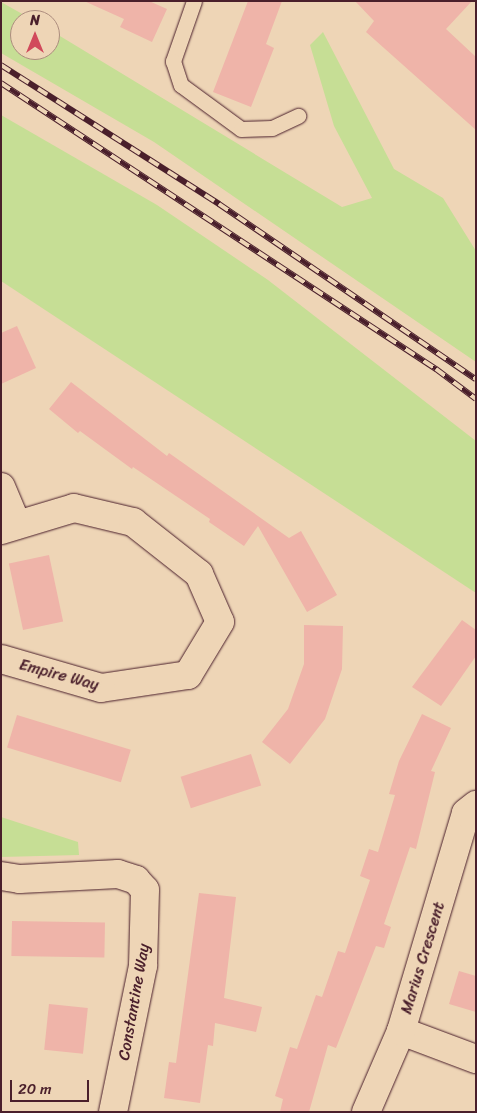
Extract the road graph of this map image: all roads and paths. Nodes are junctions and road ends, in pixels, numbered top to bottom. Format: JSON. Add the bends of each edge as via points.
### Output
{"nodes":[{"id":1,"x":194,"y":1,"type":"edge"},
{"id":2,"x":298,"y":116,"type":"dead end"},
{"id":3,"x":1,"y":487,"type":"edge"},
{"id":4,"x":9,"y":527,"type":"edge"},
{"id":5,"x":1,"y":659,"type":"edge"},
{"id":6,"x":476,"y":805,"type":"edge"},
{"id":7,"x":1,"y":876,"type":"edge"},
{"id":8,"x":401,"y":1031,"type":"junction"},
{"id":9,"x":476,"y":1059,"type":"edge"},
{"id":10,"x":113,"y":1112,"type":"edge"},
{"id":11,"x":366,"y":1112,"type":"edge"}],
"edges":[{"from":1,"to":2,"type":"lane","via":[[173,61],[181,84],[241,129],[272,128]]},
{"from":3,"to":4,"type":"street","name":"Empire Way"},
{"from":4,"to":5,"type":"street","name":"Empire Way","via":[[74,508],[133,522],[199,574],[220,622],[188,675],[101,688]]},
{"from":6,"to":8,"type":"street","name":"Marius Crescent","via":[[466,813]]},
{"from":7,"to":10,"type":"street","name":"Constantine Way","via":[[20,880],[118,874],[136,880],[145,890],[143,966]]},
{"from":8,"to":9,"type":"street"},
{"from":8,"to":11,"type":"street","name":"Marius Crescent"}]}
